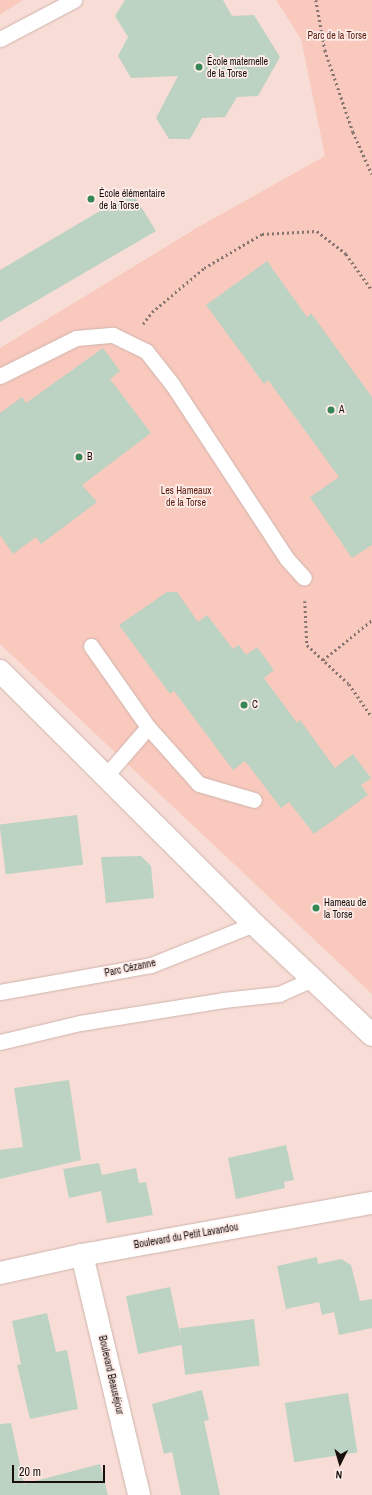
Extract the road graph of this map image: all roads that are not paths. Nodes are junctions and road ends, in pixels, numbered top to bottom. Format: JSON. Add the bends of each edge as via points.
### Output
{"nodes":[{"id":1,"x":74,"y":0,"type":"edge"},
{"id":2,"x":0,"y":39,"type":"edge"},
{"id":3,"x":0,"y":376,"type":"edge"},
{"id":4,"x":304,"y":578,"type":"road end"},
{"id":5,"x":91,"y":646,"type":"dead end"},
{"id":6,"x":0,"y":671,"type":"edge"},
{"id":7,"x":148,"y":727,"type":"junction"},
{"id":8,"x":104,"y":778,"type":"junction"},
{"id":9,"x":254,"y":800,"type":"dead end"},
{"id":10,"x":254,"y":924,"type":"junction"},
{"id":11,"x":311,"y":980,"type":"junction"},
{"id":12,"x":0,"y":992,"type":"edge"},
{"id":13,"x":372,"y":1035,"type":"edge"},
{"id":14,"x":0,"y":1042,"type":"edge"},
{"id":15,"x":372,"y":1203,"type":"edge"},
{"id":16,"x":82,"y":1255,"type":"junction"},
{"id":17,"x":0,"y":1273,"type":"edge"},
{"id":18,"x":139,"y":1495,"type":"edge"}],
"edges":[{"from":1,"to":2,"type":"lane"},
{"from":3,"to":4,"type":"lane","via":[[76,338],[113,335],[146,352],[172,384],[287,559]]},
{"from":5,"to":7,"type":"lane"},
{"from":6,"to":8,"type":"street"},
{"from":7,"to":8,"type":"lane"},
{"from":7,"to":9,"type":"lane","via":[[199,784]]},
{"from":8,"to":10,"type":"street"},
{"from":10,"to":11,"type":"street"},
{"from":10,"to":12,"type":"lane","name":"Parc Cézanne","via":[[151,965]]},
{"from":11,"to":13,"type":"street"},
{"from":11,"to":14,"type":"lane","via":[[279,994],[222,1000],[88,1022]]},
{"from":15,"to":16,"type":"street","name":"Boulevard du Petit Lavandou"},
{"from":16,"to":17,"type":"street","name":"Boulevard du Petit Lavandou"},
{"from":16,"to":18,"type":"street","name":"Boulevard Beauséjour"}]}
